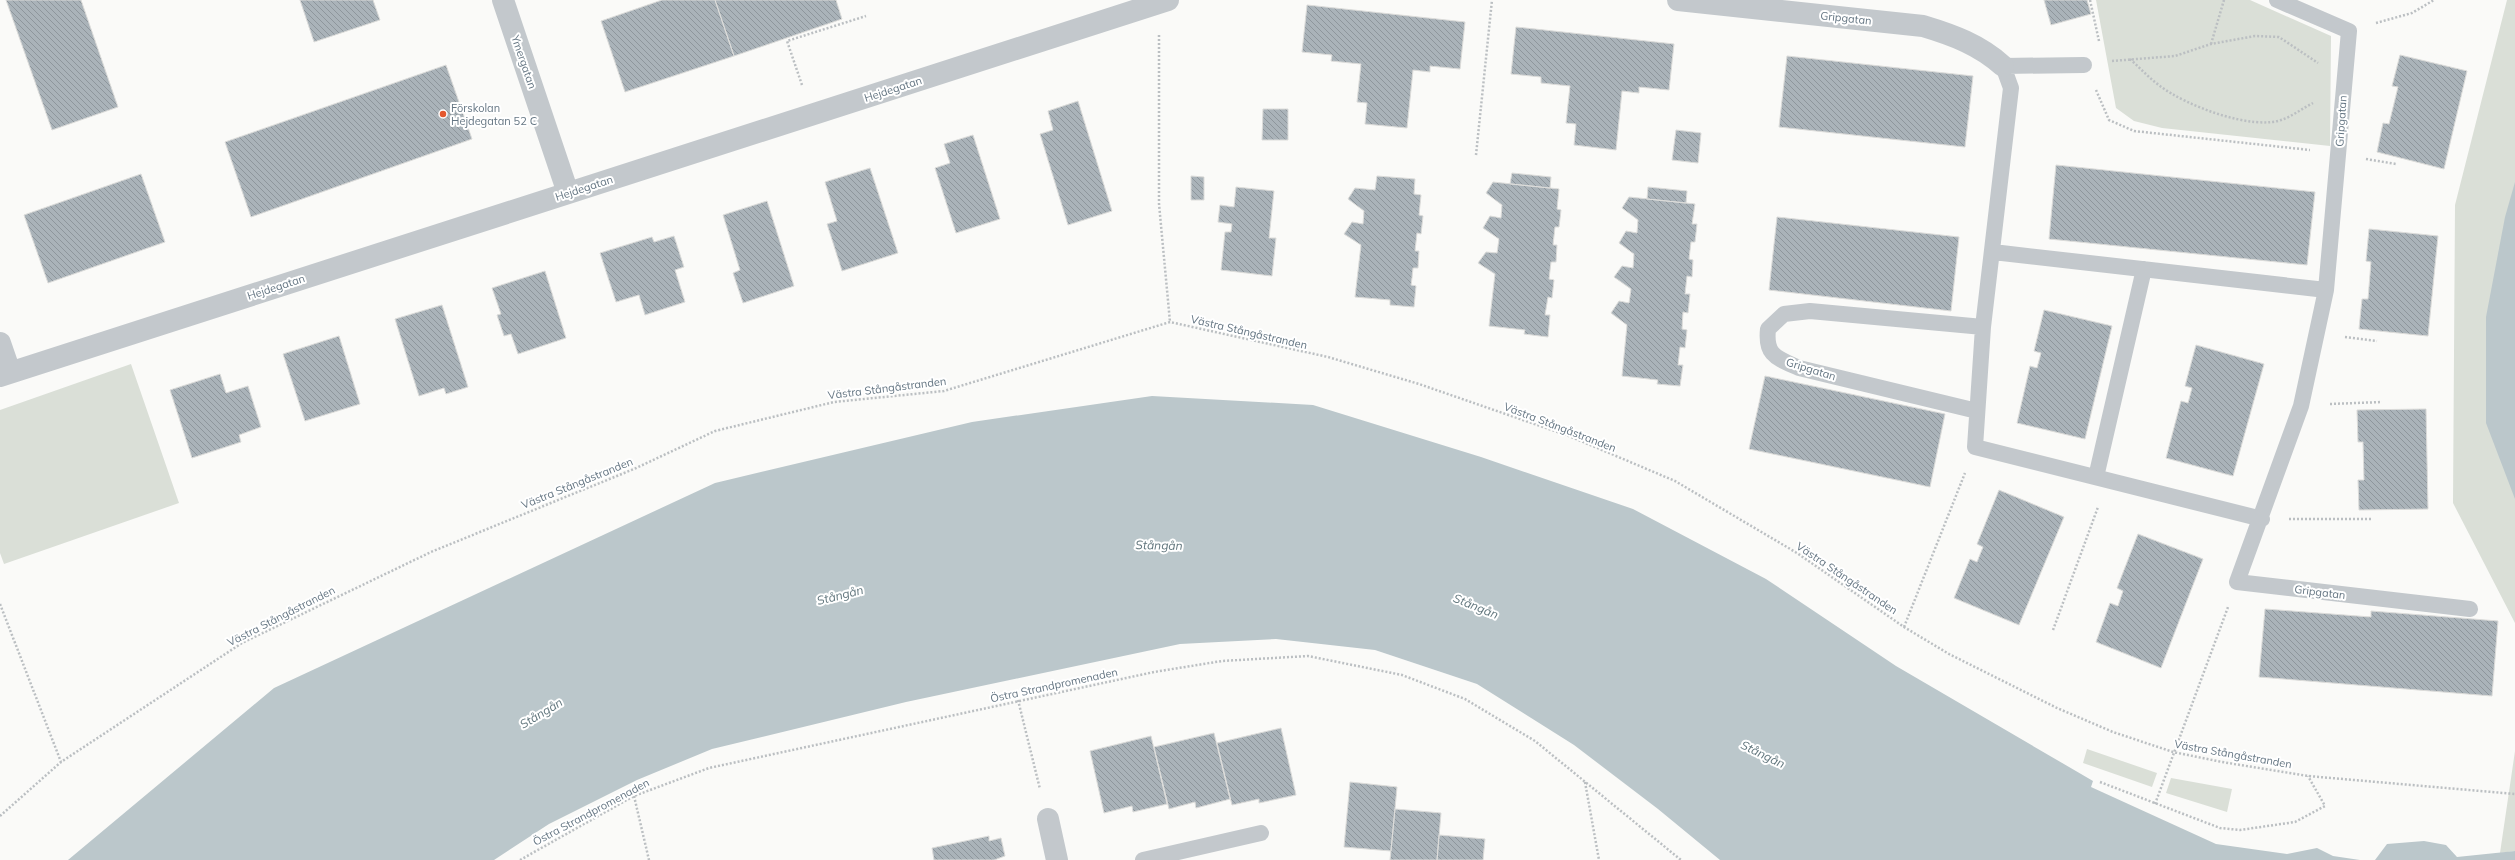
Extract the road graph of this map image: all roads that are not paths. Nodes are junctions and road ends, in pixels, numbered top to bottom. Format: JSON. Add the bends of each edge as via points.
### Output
{"nodes":[{"id":1,"x":503,"y":0,"type":"edge"},
{"id":2,"x":1678,"y":0,"type":"edge"},
{"id":3,"x":2277,"y":0,"type":"edge"},
{"id":4,"x":1164,"y":2,"type":"edge"},
{"id":5,"x":2084,"y":65,"type":"road end"},
{"id":6,"x":2003,"y":66,"type":"junction"},
{"id":7,"x":568,"y":193,"type":"junction"},
{"id":8,"x":1994,"y":252,"type":"junction"},
{"id":9,"x":2144,"y":269,"type":"junction"},
{"id":10,"x":2326,"y":290,"type":"junction"},
{"id":11,"x":1983,"y":327,"type":"junction"},
{"id":12,"x":0,"y":343,"type":"edge"},
{"id":13,"x":5,"y":374,"type":"edge"},
{"id":14,"x":1977,"y":411,"type":"junction"},
{"id":15,"x":2102,"y":479,"type":"junction"},
{"id":16,"x":2262,"y":519,"type":"junction"},
{"id":17,"x":2470,"y":610,"type":"dead end"},
{"id":18,"x":1048,"y":819,"type":"road end"},
{"id":19,"x":1262,"y":833,"type":"dead end"},
{"id":20,"x":1057,"y":860,"type":"edge"},
{"id":21,"x":1143,"y":860,"type":"edge"}],
"edges":[{"from":1,"to":7,"type":"street","name":"Ymergatan"},
{"from":2,"to":6,"type":"street","name":"Gripgatan","via":[[1923,26],[1956,36],[1988,52]]},
{"from":3,"to":10,"type":"lane","name":"Gripgatan","via":[[2349,31]]},
{"from":4,"to":7,"type":"street","name":"Hejdegatan"},
{"from":5,"to":6,"type":"lane"},
{"from":6,"to":8,"type":"lane","name":"Gripgatan","via":[[2011,88]]},
{"from":7,"to":13,"type":"street","name":"Hejdegatan"},
{"from":8,"to":9,"type":"lane"},
{"from":8,"to":11,"type":"lane","name":"Gripgatan"},
{"from":9,"to":10,"type":"lane"},
{"from":9,"to":15,"type":"lane"},
{"from":10,"to":16,"type":"lane","name":"Gripgatan","via":[[2301,406]]},
{"from":11,"to":14,"type":"lane","name":"Gripgatan"},
{"from":11,"to":14,"type":"lane","name":"Gripgatan","via":[[1810,311],[1784,314],[1768,330],[1766,343],[1774,357],[1799,368]]},
{"from":12,"to":13,"type":"street"},
{"from":14,"to":15,"type":"lane","name":"Gripgatan","via":[[1975,447]]},
{"from":15,"to":16,"type":"lane"},
{"from":16,"to":17,"type":"lane","name":"Gripgatan","via":[[2237,582]]},
{"from":18,"to":20,"type":"street"},
{"from":19,"to":21,"type":"lane"}]}
